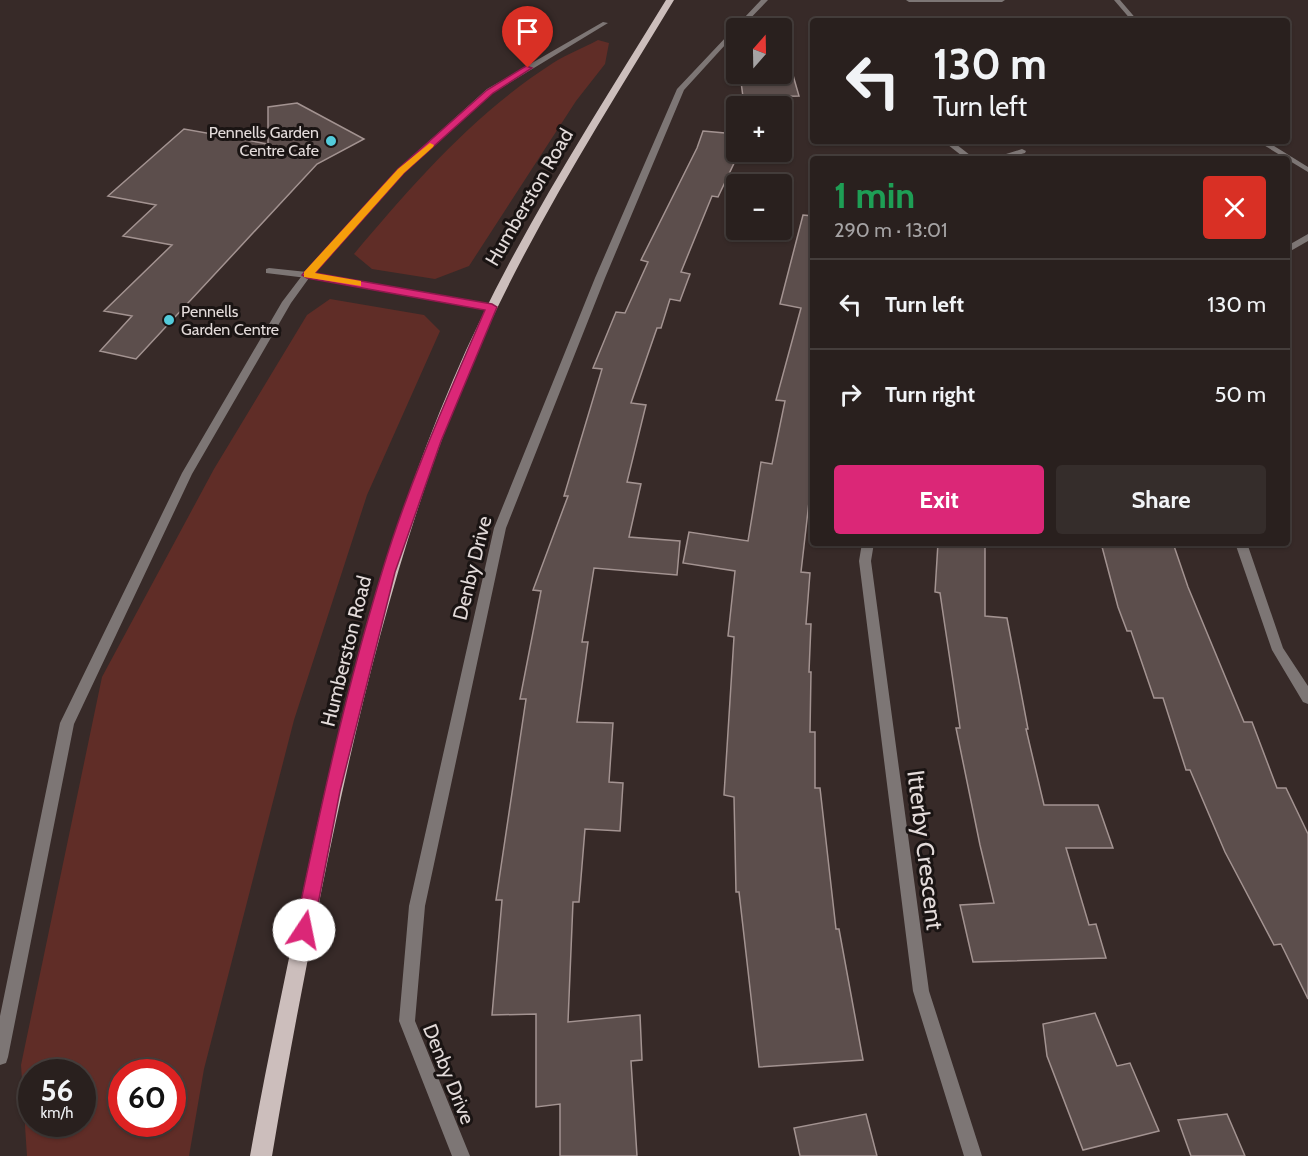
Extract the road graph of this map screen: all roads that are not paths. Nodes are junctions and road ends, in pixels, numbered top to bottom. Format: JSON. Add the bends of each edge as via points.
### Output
{"nodes":[{"id":1,"x":670,"y":0,"type":"edge"},
{"id":2,"x":765,"y":0,"type":"edge"},
{"id":3,"x":909,"y":0,"type":"edge"},
{"id":4,"x":1002,"y":0,"type":"edge"},
{"id":5,"x":1116,"y":0,"type":"edge"},
{"id":6,"x":748,"y":18,"type":"edge"},
{"id":7,"x":1132,"y":18,"type":"edge"},
{"id":8,"x":605,"y":23,"type":"dead end"},
{"id":9,"x":726,"y":41,"type":"edge"},
{"id":10,"x":951,"y":144,"type":"edge"},
{"id":11,"x":1266,"y":144,"type":"edge"},
{"id":12,"x":1022,"y":151,"type":"dead end"},
{"id":13,"x":967,"y":156,"type":"edge"},
{"id":14,"x":1004,"y":156,"type":"edge"},
{"id":15,"x":1285,"y":156,"type":"edge"},
{"id":16,"x":1290,"y":159,"type":"edge"},
{"id":17,"x":1308,"y":170,"type":"edge"},
{"id":18,"x":1308,"y":237,"type":"edge"},
{"id":19,"x":1290,"y":248,"type":"edge"},
{"id":20,"x":269,"y":271,"type":"dead end"},
{"id":21,"x":307,"y":275,"type":"junction"},
{"id":22,"x":492,"y":307,"type":"junction"},
{"id":23,"x":868,"y":546,"type":"edge"},
{"id":24,"x":1242,"y":546,"type":"edge"},
{"id":25,"x":1308,"y":698,"type":"edge"},
{"id":26,"x":0,"y":1058,"type":"edge"},
{"id":27,"x":261,"y":1156,"type":"edge"},
{"id":28,"x":460,"y":1156,"type":"edge"},
{"id":29,"x":973,"y":1156,"type":"edge"}],
"edges":[{"from":1,"to":22,"type":"main road","name":"Humberston Road","via":[[518,256]]},
{"from":2,"to":6,"type":"street","name":"Denby Drive"},
{"from":3,"to":4,"type":"street"},
{"from":5,"to":7,"type":"street"},
{"from":8,"to":21,"type":"street","via":[[490,91],[401,171]]},
{"from":9,"to":28,"type":"street","name":"Denby Drive","via":[[681,89],[500,528],[417,906],[407,1021]]},
{"from":10,"to":13,"type":"street"},
{"from":11,"to":15,"type":"street"},
{"from":12,"to":14,"type":"street"},
{"from":16,"to":17,"type":"street"},
{"from":18,"to":19,"type":"street"},
{"from":20,"to":21,"type":"street"},
{"from":21,"to":22,"type":"street"},
{"from":21,"to":26,"type":"street","via":[[287,302],[187,473],[67,723]]},
{"from":22,"to":27,"type":"main road","name":"Humberston Road","via":[[435,441],[388,572],[332,791]]},
{"from":23,"to":29,"type":"street","name":"Itterby Crescent","via":[[865,561],[921,991]]},
{"from":24,"to":25,"type":"street","via":[[1278,650]]}]}
